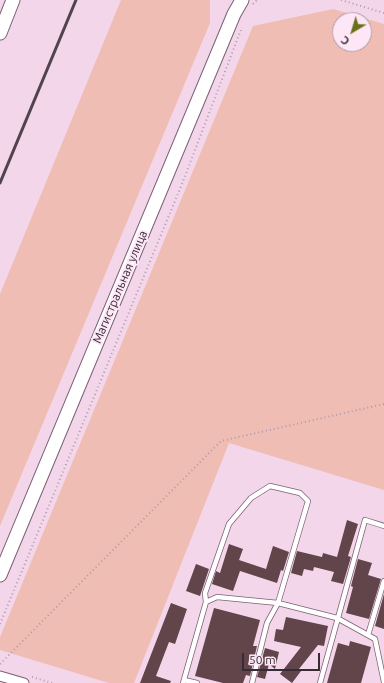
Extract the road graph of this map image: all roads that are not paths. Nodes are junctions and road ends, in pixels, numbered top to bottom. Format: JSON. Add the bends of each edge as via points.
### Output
{"nodes":[{"id":1,"x":13,"y":0,"type":"edge"},
{"id":2,"x":242,"y":0,"type":"edge"},
{"id":3,"x":0,"y":33,"type":"edge"},
{"id":4,"x":384,"y":526,"type":"edge"},
{"id":5,"x":0,"y":575,"type":"edge"},
{"id":6,"x":384,"y":581,"type":"edge"},
{"id":7,"x":206,"y":602,"type":"junction"},
{"id":8,"x":278,"y":603,"type":"junction"},
{"id":9,"x":337,"y":618,"type":"junction"},
{"id":10,"x":368,"y":635,"type":"junction"},
{"id":11,"x":0,"y":676,"type":"edge"},
{"id":12,"x":184,"y":682,"type":"edge"},
{"id":13,"x":384,"y":682,"type":"edge"},
{"id":14,"x":24,"y":683,"type":"edge"},
{"id":15,"x":197,"y":683,"type":"edge"},
{"id":16,"x":252,"y":683,"type":"edge"},
{"id":17,"x":320,"y":683,"type":"edge"}],
"edges":[{"from":1,"to":3,"type":"street"},
{"from":2,"to":5,"type":"street","name":"Магистральная улица"},
{"from":4,"to":9,"type":"lane","via":[[365,520]]},
{"from":6,"to":10,"type":"lane"},
{"from":7,"to":8,"type":"lane","via":[[217,597]]},
{"from":7,"to":8,"type":"lane","via":[[205,593],[229,524],[251,498],[270,486],[300,493],[308,501]]},
{"from":7,"to":12,"type":"lane"},
{"from":8,"to":9,"type":"lane"},
{"from":8,"to":16,"type":"lane","via":[[268,623]]},
{"from":9,"to":10,"type":"lane"},
{"from":9,"to":17,"type":"lane"},
{"from":10,"to":13,"type":"lane","via":[[375,639]]},
{"from":11,"to":14,"type":"street"},
{"from":12,"to":15,"type":"lane"}]}
